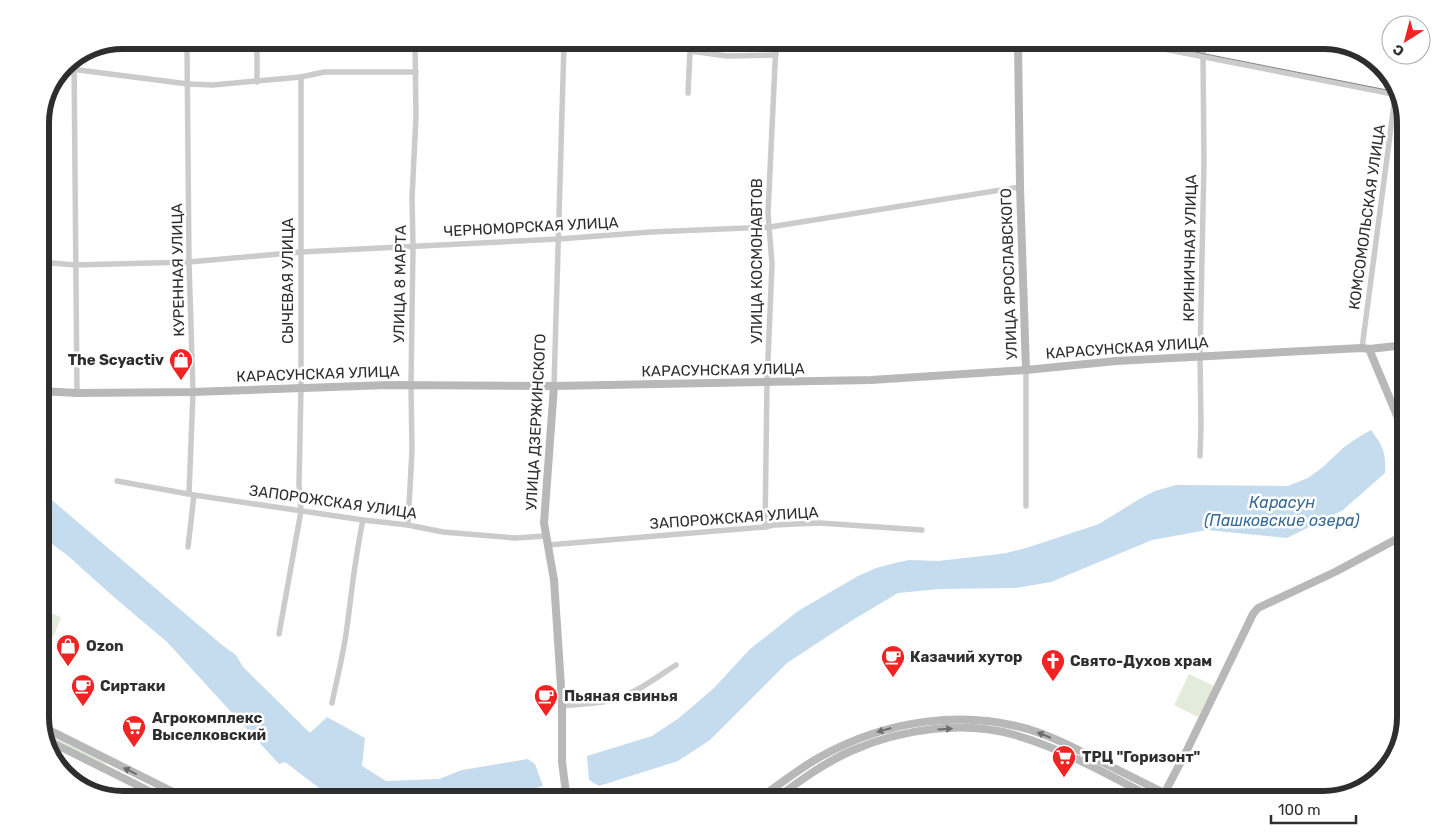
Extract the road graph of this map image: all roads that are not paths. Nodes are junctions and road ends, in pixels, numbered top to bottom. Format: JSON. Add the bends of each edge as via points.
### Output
{"nodes":[{"id":1,"x":188,"y":49,"type":"edge"},
{"id":2,"x":257,"y":49,"type":"edge"},
{"id":3,"x":415,"y":49,"type":"edge"},
{"id":4,"x":564,"y":49,"type":"edge"},
{"id":5,"x":776,"y":49,"type":"edge"},
{"id":6,"x":1018,"y":49,"type":"edge"},
{"id":7,"x":1162,"y":49,"type":"edge"},
{"id":8,"x":1204,"y":49,"type":"edge"},
{"id":9,"x":776,"y":54,"type":"junction"},
{"id":10,"x":1203,"y":57,"type":"junction"},
{"id":11,"x":74,"y":69,"type":"joint"},
{"id":12,"x":416,"y":72,"type":"junction"},
{"id":13,"x":301,"y":77,"type":"junction"},
{"id":14,"x":257,"y":82,"type":"junction"},
{"id":15,"x":188,"y":84,"type":"junction"},
{"id":16,"x":688,"y":92,"type":"dead end"},
{"id":17,"x":1391,"y":92,"type":"edge"},
{"id":18,"x":1395,"y":107,"type":"edge"},
{"id":19,"x":1020,"y":187,"type":"junction"},
{"id":20,"x":770,"y":227,"type":"junction"},
{"id":21,"x":558,"y":239,"type":"junction"},
{"id":22,"x":414,"y":246,"type":"junction"},
{"id":23,"x":301,"y":252,"type":"junction"},
{"id":24,"x":189,"y":262,"type":"junction"},
{"id":25,"x":49,"y":263,"type":"edge"},
{"id":26,"x":75,"y":265,"type":"junction"},
{"id":27,"x":1397,"y":346,"type":"edge"},
{"id":28,"x":1366,"y":349,"type":"junction"},
{"id":29,"x":1200,"y":356,"type":"junction"},
{"id":30,"x":1026,"y":370,"type":"junction"},
{"id":31,"x":767,"y":383,"type":"junction"},
{"id":32,"x":411,"y":385,"type":"junction"},
{"id":33,"x":554,"y":386,"type":"junction"},
{"id":34,"x":301,"y":388,"type":"junction"},
{"id":35,"x":49,"y":391,"type":"edge"},
{"id":36,"x":193,"y":392,"type":"junction"},
{"id":37,"x":78,"y":393,"type":"junction"},
{"id":38,"x":1397,"y":417,"type":"edge"},
{"id":39,"x":1200,"y":456,"type":"dead end"},
{"id":40,"x":117,"y":481,"type":"dead end"},
{"id":41,"x":192,"y":495,"type":"junction"},
{"id":42,"x":1026,"y":506,"type":"dead end"},
{"id":43,"x":301,"y":511,"type":"junction"},
{"id":44,"x":363,"y":520,"type":"junction"},
{"id":45,"x":408,"y":525,"type":"junction"},
{"id":46,"x":765,"y":527,"type":"junction"},
{"id":47,"x":922,"y":530,"type":"dead end"},
{"id":48,"x":546,"y":536,"type":"junction"},
{"id":49,"x":1397,"y":539,"type":"edge"},
{"id":50,"x":548,"y":545,"type":"junction"},
{"id":51,"x":188,"y":547,"type":"dead end"},
{"id":52,"x":279,"y":634,"type":"dead end"},
{"id":53,"x":676,"y":665,"type":"dead end"},
{"id":54,"x":332,"y":703,"type":"dead end"},
{"id":55,"x":562,"y":706,"type":"junction"},
{"id":56,"x":50,"y":731,"type":"edge"},
{"id":57,"x":53,"y":743,"type":"edge"},
{"id":58,"x":823,"y":756,"type":"junction"},
{"id":59,"x":113,"y":762,"type":"junction"},
{"id":60,"x":828,"y":764,"type":"junction"},
{"id":61,"x":108,"y":771,"type":"junction"},
{"id":62,"x":1151,"y":786,"type":"junction"},
{"id":63,"x":149,"y":791,"type":"edge"},
{"id":64,"x":171,"y":791,"type":"edge"},
{"id":65,"x":566,"y":791,"type":"edge"},
{"id":66,"x":770,"y":791,"type":"edge"},
{"id":67,"x":788,"y":791,"type":"edge"},
{"id":68,"x":1133,"y":791,"type":"edge"},
{"id":69,"x":1148,"y":791,"type":"edge"},
{"id":70,"x":1155,"y":791,"type":"edge"},
{"id":71,"x":1165,"y":791,"type":"edge"}],
"edges":[{"from":1,"to":15,"type":"street","name":"КУРЕННАЯ УЛИЦА"},
{"from":2,"to":14,"type":"street"},
{"from":3,"to":12,"type":"street","name":"УЛИЦА 8 МАРТА"},
{"from":4,"to":21,"type":"street","name":"УЛИЦА ДЗЕРЖИНСКОГО"},
{"from":5,"to":9,"type":"street","name":"УЛИЦА КОСМОНАВТОВ"},
{"from":6,"to":19,"type":"street","name":"УЛИЦА ЯРОСЛАВСКОГО"},
{"from":7,"to":10,"type":"street"},
{"from":8,"to":10,"type":"street","name":"КРИНИЧНАЯ УЛИЦА"},
{"from":9,"to":16,"type":"street","via":[[727,56],[690,51]]},
{"from":9,"to":20,"type":"street","name":"УЛИЦА КОСМОНАВТОВ"},
{"from":10,"to":17,"type":"street"},
{"from":10,"to":29,"type":"street","name":"КРИНИЧНАЯ УЛИЦА"},
{"from":11,"to":15,"type":"street"},
{"from":11,"to":26,"type":"street"},
{"from":12,"to":13,"type":"street","via":[[324,72]]},
{"from":12,"to":22,"type":"street","name":"УЛИЦА 8 МАРТА","via":[[412,198]]},
{"from":13,"to":14,"type":"street"},
{"from":13,"to":23,"type":"street","name":"СЫЧЕВАЯ УЛИЦА"},
{"from":14,"to":15,"type":"street"},
{"from":15,"to":24,"type":"street","name":"КУРЕННАЯ УЛИЦА"},
{"from":18,"to":28,"type":"street","name":"КОМСОМОЛЬСКАЯ УЛИЦА"},
{"from":19,"to":20,"type":"street","name":"ЧЕРНОМОРСКАЯ УЛИЦА"},
{"from":19,"to":30,"type":"street","name":"УЛИЦА ЯРОСЛАВСКОГО"},
{"from":20,"to":21,"type":"street","name":"ЧЕРНОМОРСКАЯ УЛИЦА"},
{"from":20,"to":31,"type":"street","name":"УЛИЦА КОСМОНАВТОВ","via":[[772,264]]},
{"from":21,"to":22,"type":"street","name":"ЧЕРНОМОРСКАЯ УЛИЦА"},
{"from":21,"to":33,"type":"street","name":"УЛИЦА ДЗЕРЖИНСКОГО"},
{"from":22,"to":23,"type":"street","name":"ЧЕРНОМОРСКАЯ УЛИЦА"},
{"from":22,"to":32,"type":"street","name":"УЛИЦА 8 МАРТА"},
{"from":23,"to":24,"type":"street","name":"ЧЕРНОМОРСКАЯ УЛИЦА"},
{"from":23,"to":34,"type":"street","name":"СЫЧЕВАЯ УЛИЦА"},
{"from":24,"to":26,"type":"street","name":"ЧЕРНОМОРСКАЯ УЛИЦА"},
{"from":24,"to":36,"type":"street","name":"КУРЕННАЯ УЛИЦА"},
{"from":25,"to":26,"type":"street","name":"ЧЕРНОМОРСКАЯ УЛИЦА"},
{"from":26,"to":37,"type":"street"},
{"from":27,"to":28,"type":"street","name":"КАРАСУНСКАЯ УЛИЦА"},
{"from":28,"to":29,"type":"street","name":"КАРАСУНСКАЯ УЛИЦА"},
{"from":28,"to":38,"type":"street"},
{"from":29,"to":30,"type":"street","name":"КАРАСУНСКАЯ УЛИЦА","via":[[1116,360]]},
{"from":29,"to":39,"type":"street","name":"КРИНИЧНАЯ УЛИЦА"},
{"from":30,"to":31,"type":"street","name":"КАРАСУНСКАЯ УЛИЦА"},
{"from":30,"to":42,"type":"street","name":"УЛИЦА ЯРОСЛАВСКОГО"},
{"from":31,"to":33,"type":"street","name":"КАРАСУНСКАЯ УЛИЦА"},
{"from":31,"to":46,"type":"street","name":"УЛИЦА КОСМОНАВТОВ"},
{"from":32,"to":33,"type":"street","name":"КАРАСУНСКАЯ УЛИЦА"},
{"from":32,"to":34,"type":"street","name":"КАРАСУНСКАЯ УЛИЦА"},
{"from":32,"to":45,"type":"street","name":"УЛИЦА 8 МАРТА"},
{"from":33,"to":48,"type":"street","name":"УЛИЦА ДЗЕРЖИНСКОГО","via":[[544,523]]},
{"from":34,"to":36,"type":"street","name":"КАРАСУНСКАЯ УЛИЦА"},
{"from":34,"to":43,"type":"street","name":"СЫЧЕВАЯ УЛИЦА"},
{"from":35,"to":37,"type":"street","name":"КАРАСУНСКАЯ УЛИЦА"},
{"from":36,"to":37,"type":"street","name":"КАРАСУНСКАЯ УЛИЦА"},
{"from":36,"to":41,"type":"street","name":"КУРЕННАЯ УЛИЦА"},
{"from":40,"to":41,"type":"street","name":"ЗАПОРОЖСКАЯ УЛИЦА"},
{"from":41,"to":43,"type":"street","name":"ЗАПОРОЖСКАЯ УЛИЦА"},
{"from":41,"to":51,"type":"street","name":"КУРЕННАЯ УЛИЦА"},
{"from":43,"to":44,"type":"street","name":"ЗАПОРОЖСКАЯ УЛИЦА"},
{"from":43,"to":52,"type":"street","name":"СЫЧЕВАЯ УЛИЦА"},
{"from":44,"to":45,"type":"street","name":"ЗАПОРОЖСКАЯ УЛИЦА"},
{"from":44,"to":54,"type":"street"},
{"from":45,"to":48,"type":"street","name":"ЗАПОРОЖСКАЯ УЛИЦА","via":[[443,532],[515,538]]},
{"from":46,"to":47,"type":"street","name":"ЗАПОРОЖСКАЯ УЛИЦА","via":[[820,523]]},
{"from":46,"to":50,"type":"street","name":"ЗАПОРОЖСКАЯ УЛИЦА"},
{"from":48,"to":50,"type":"street","name":"УЛИЦА ДЗЕРЖИНСКОГО"},
{"from":49,"to":71,"type":"street","via":[[1258,608]]},
{"from":50,"to":55,"type":"street","name":"УЛИЦА ДЗЕРЖИНСКОГО","via":[[554,580]]},
{"from":53,"to":55,"type":"street","via":[[648,684],[614,700]]},
{"from":55,"to":65,"type":"street","name":"УЛИЦА ДЗЕРЖИНСКОГО","via":[[562,762]]},
{"from":56,"to":59,"type":"street"},
{"from":57,"to":61,"type":"street"},
{"from":58,"to":60,"type":"street"},
{"from":62,"to":58,"type":"street","one_way":true,"via":[[1038,732],[971,719],[905,725],[877,732]]},
{"from":58,"to":66,"type":"street"},
{"from":59,"to":61,"type":"street"},
{"from":64,"to":59,"type":"street","one_way":true},
{"from":60,"to":67,"type":"street"},
{"from":60,"to":68,"type":"street","one_way":true,"via":[[850,751],[910,733],[949,728],[990,730],[1046,746]]},
{"from":61,"to":63,"type":"street"},
{"from":62,"to":69,"type":"street"},
{"from":62,"to":70,"type":"street"}]}
